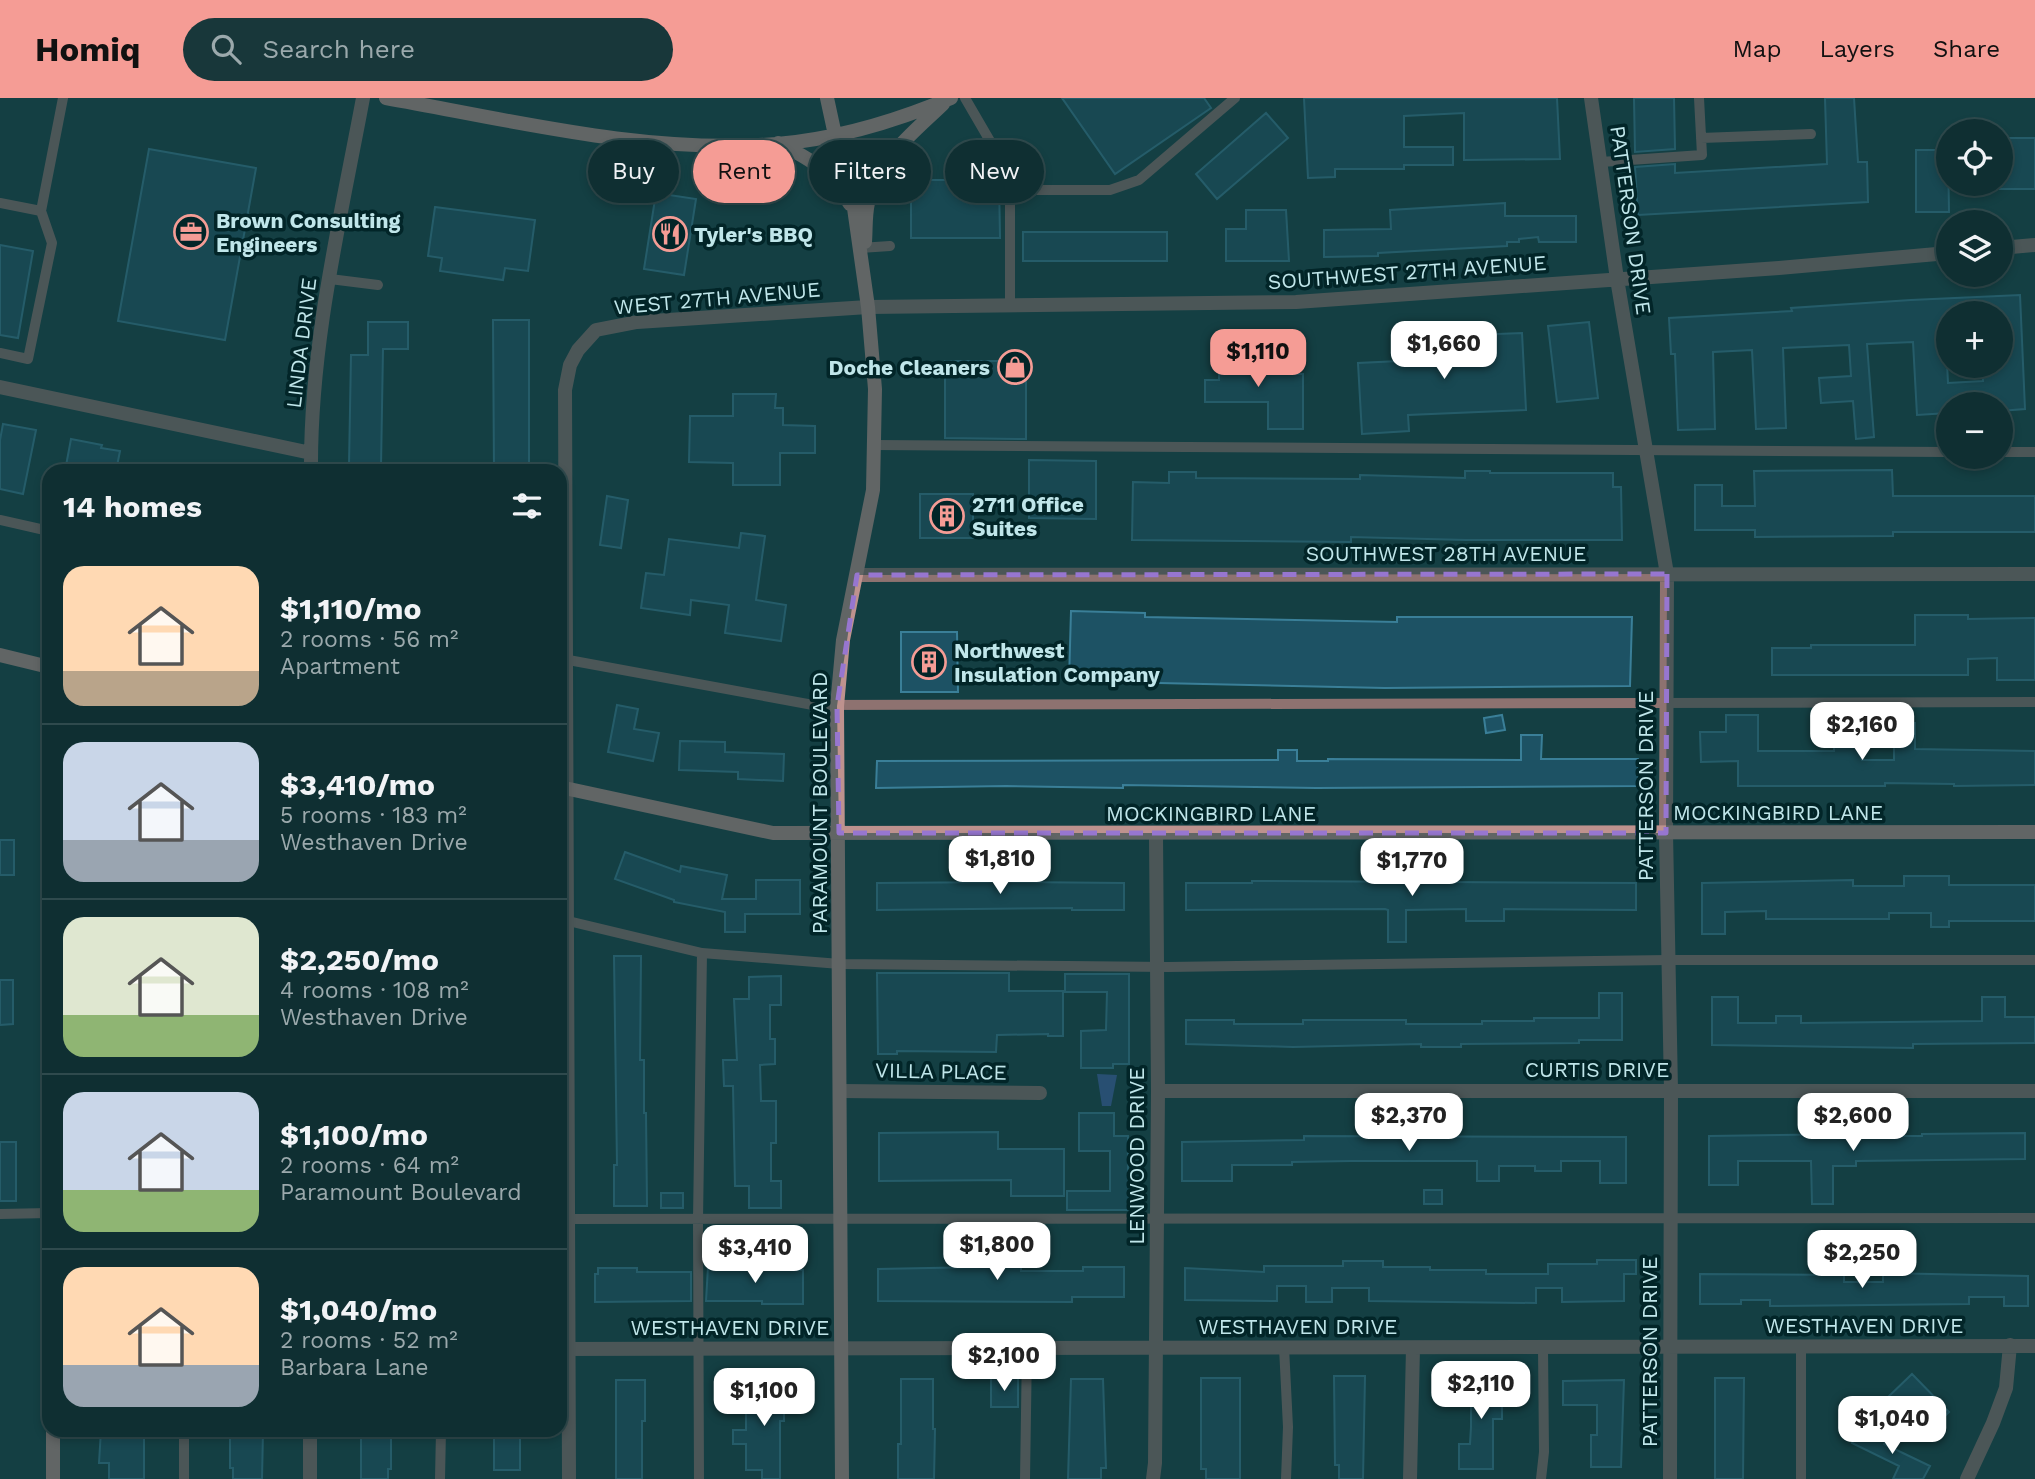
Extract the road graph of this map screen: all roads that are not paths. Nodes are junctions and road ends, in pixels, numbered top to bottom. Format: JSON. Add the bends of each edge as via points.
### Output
{"nodes":[{"id":1,"x":63,"y":98,"type":"edge"},
{"id":2,"x":363,"y":98,"type":"edge"},
{"id":3,"x":387,"y":98,"type":"edge"},
{"id":4,"x":827,"y":98,"type":"edge"},
{"id":5,"x":965,"y":98,"type":"edge"},
{"id":6,"x":1235,"y":98,"type":"edge"},
{"id":7,"x":1591,"y":98,"type":"edge"},
{"id":8,"x":1699,"y":98,"type":"edge"},
{"id":9,"x":950,"y":99,"type":"edge"},
{"id":10,"x":1811,"y":134,"type":"dead end"},
{"id":11,"x":835,"y":135,"type":"junction"},
{"id":12,"x":1701,"y":138,"type":"junction"},
{"id":13,"x":989,"y":140,"type":"edge"},
{"id":14,"x":795,"y":141,"type":"edge"},
{"id":15,"x":693,"y":145,"type":"edge"},
{"id":16,"x":795,"y":152,"type":"edge"},
{"id":17,"x":1601,"y":162,"type":"junction"},
{"id":18,"x":1044,"y":190,"type":"edge"},
{"id":19,"x":0,"y":203,"type":"edge"},
{"id":20,"x":1010,"y":203,"type":"edge"},
{"id":21,"x":41,"y":211,"type":"junction"},
{"id":22,"x":855,"y":211,"type":"junction"},
{"id":23,"x":2035,"y":245,"type":"edge"},
{"id":24,"x":890,"y":246,"type":"dead end"},
{"id":25,"x":2013,"y":247,"type":"edge"},
{"id":26,"x":863,"y":248,"type":"junction"},
{"id":27,"x":1936,"y":254,"type":"edge"},
{"id":28,"x":330,"y":279,"type":"junction"},
{"id":29,"x":1617,"y":279,"type":"junction"},
{"id":30,"x":378,"y":285,"type":"dead end"},
{"id":31,"x":1010,"y":305,"type":"junction"},
{"id":32,"x":868,"y":307,"type":"junction"},
{"id":33,"x":0,"y":353,"type":"edge"},
{"id":34,"x":0,"y":387,"type":"edge"},
{"id":35,"x":874,"y":445,"type":"junction"},
{"id":36,"x":1646,"y":450,"type":"junction"},
{"id":37,"x":1936,"y":452,"type":"edge"},
{"id":38,"x":2013,"y":452,"type":"edge"},
{"id":39,"x":2035,"y":452,"type":"edge"},
{"id":40,"x":311,"y":453,"type":"junction"},
{"id":41,"x":311,"y":464,"type":"edge"},
{"id":42,"x":564,"y":464,"type":"edge"},
{"id":43,"x":0,"y":520,"type":"edge"},
{"id":44,"x":42,"y":529,"type":"edge"},
{"id":45,"x":1667,"y":574,"type":"junction"},
{"id":46,"x":2035,"y":574,"type":"edge"},
{"id":47,"x":857,"y":575,"type":"junction"},
{"id":48,"x":0,"y":655,"type":"edge"},
{"id":49,"x":567,"y":660,"type":"edge"},
{"id":50,"x":42,"y":665,"type":"edge"},
{"id":51,"x":1665,"y":701,"type":"junction"},
{"id":52,"x":2035,"y":702,"type":"edge"},
{"id":53,"x":837,"y":706,"type":"junction"},
{"id":54,"x":567,"y":789,"type":"edge"},
{"id":55,"x":2035,"y":832,"type":"edge"},
{"id":56,"x":839,"y":833,"type":"junction"},
{"id":57,"x":1666,"y":833,"type":"junction"},
{"id":58,"x":1156,"y":834,"type":"junction"},
{"id":59,"x":567,"y":921,"type":"edge"},
{"id":60,"x":702,"y":953,"type":"junction"},
{"id":61,"x":1668,"y":960,"type":"junction"},
{"id":62,"x":2035,"y":960,"type":"edge"},
{"id":63,"x":840,"y":964,"type":"junction"},
{"id":64,"x":1157,"y":967,"type":"junction"},
{"id":65,"x":1671,"y":1090,"type":"junction"},
{"id":66,"x":841,"y":1091,"type":"junction"},
{"id":67,"x":1158,"y":1091,"type":"junction"},
{"id":68,"x":2035,"y":1091,"type":"edge"},
{"id":69,"x":1041,"y":1093,"type":"dead end"},
{"id":70,"x":42,"y":1213,"type":"edge"},
{"id":71,"x":0,"y":1214,"type":"edge"},
{"id":72,"x":1157,"y":1218,"type":"junction"},
{"id":73,"x":1670,"y":1218,"type":"junction"},
{"id":74,"x":2035,"y":1218,"type":"edge"},
{"id":75,"x":567,"y":1219,"type":"edge"},
{"id":76,"x":842,"y":1219,"type":"junction"},
{"id":77,"x":698,"y":1220,"type":"junction"},
{"id":78,"x":2010,"y":1345,"type":"junction"},
{"id":79,"x":2035,"y":1346,"type":"edge"},
{"id":80,"x":1027,"y":1347,"type":"junction"},
{"id":81,"x":1155,"y":1347,"type":"junction"},
{"id":82,"x":1669,"y":1347,"type":"junction"},
{"id":83,"x":1801,"y":1347,"type":"junction"},
{"id":84,"x":699,"y":1348,"type":"junction"},
{"id":85,"x":842,"y":1348,"type":"junction"},
{"id":86,"x":1283,"y":1348,"type":"junction"},
{"id":87,"x":1413,"y":1348,"type":"junction"},
{"id":88,"x":1543,"y":1348,"type":"junction"},
{"id":89,"x":567,"y":1349,"type":"edge"},
{"id":90,"x":567,"y":1427,"type":"edge"},
{"id":91,"x":53,"y":1437,"type":"edge"},
{"id":92,"x":184,"y":1437,"type":"edge"},
{"id":93,"x":310,"y":1437,"type":"edge"},
{"id":94,"x":441,"y":1437,"type":"edge"},
{"id":95,"x":53,"y":1479,"type":"edge"},
{"id":96,"x":184,"y":1479,"type":"edge"},
{"id":97,"x":310,"y":1479,"type":"edge"},
{"id":98,"x":440,"y":1479,"type":"edge"},
{"id":99,"x":569,"y":1479,"type":"edge"},
{"id":100,"x":699,"y":1479,"type":"edge"},
{"id":101,"x":842,"y":1479,"type":"edge"},
{"id":102,"x":1025,"y":1479,"type":"edge"},
{"id":103,"x":1153,"y":1479,"type":"edge"},
{"id":104,"x":1286,"y":1479,"type":"edge"},
{"id":105,"x":1410,"y":1479,"type":"edge"},
{"id":106,"x":1541,"y":1479,"type":"edge"},
{"id":107,"x":1670,"y":1479,"type":"edge"},
{"id":108,"x":1801,"y":1479,"type":"edge"},
{"id":109,"x":1967,"y":1479,"type":"edge"}],
"edges":[{"from":1,"to":21,"type":"lane"},
{"from":2,"to":28,"type":"street","name":"LINDA DRIVE"},
{"from":3,"to":15,"type":"main road","via":[[613,138]]},
{"from":4,"to":11,"type":"main road","name":"PARAMOUNT BOULEVARD"},
{"from":5,"to":13,"type":"lane"},
{"from":6,"to":18,"type":"lane","via":[[1139,180],[1110,190]]},
{"from":7,"to":17,"type":"street","name":"PATTERSON DRIVE"},
{"from":8,"to":12,"type":"lane"},
{"from":9,"to":11,"type":"main road"},
{"from":9,"to":26,"type":"main road","via":[[879,172],[868,203]]},
{"from":10,"to":12,"type":"lane"},
{"from":11,"to":14,"type":"main road"},
{"from":11,"to":22,"type":"main road","name":"PARAMOUNT BOULEVARD"},
{"from":12,"to":17,"type":"lane","via":[[1702,155]]},
{"from":16,"to":22,"type":"main road","via":[[823,169]]},
{"from":17,"to":29,"type":"street","name":"PATTERSON DRIVE"},
{"from":19,"to":21,"type":"lane"},
{"from":20,"to":31,"type":"lane"},
{"from":21,"to":33,"type":"lane","via":[[52,243],[28,359]]},
{"from":22,"to":26,"type":"main road","name":"PARAMOUNT BOULEVARD"},
{"from":23,"to":25,"type":"street"},
{"from":24,"to":26,"type":"lane"},
{"from":26,"to":32,"type":"main road","name":"PARAMOUNT BOULEVARD"},
{"from":27,"to":29,"type":"street","name":"SOUTHWEST 27TH AVENUE"},
{"from":28,"to":30,"type":"lane"},
{"from":28,"to":40,"type":"street","name":"LINDA DRIVE","via":[[314,388]]},
{"from":29,"to":31,"type":"street","name":"SOUTHWEST 27TH AVENUE","via":[[1296,302]]},
{"from":29,"to":36,"type":"street","name":"PATTERSON DRIVE"},
{"from":31,"to":32,"type":"street","name":"SOUTHWEST 27TH AVENUE"},
{"from":32,"to":35,"type":"main road","name":"PARAMOUNT BOULEVARD"},
{"from":32,"to":42,"type":"street","name":"WEST 27TH AVENUE","via":[[637,322],[596,330],[570,365],[565,390]]},
{"from":34,"to":40,"type":"street"},
{"from":35,"to":36,"type":"lane"},
{"from":35,"to":47,"type":"main road","name":"PARAMOUNT BOULEVARD","via":[[873,490]]},
{"from":36,"to":37,"type":"lane"},
{"from":36,"to":45,"type":"street","name":"PATTERSON DRIVE"},
{"from":38,"to":39,"type":"lane"},
{"from":40,"to":41,"type":"street","name":"LINDA DRIVE"},
{"from":43,"to":44,"type":"lane"},
{"from":45,"to":46,"type":"street","name":"SOUTHWEST 28TH AVENUE"},
{"from":45,"to":47,"type":"street","name":"SOUTHWEST 28TH AVENUE"},
{"from":45,"to":51,"type":"street","name":"PATTERSON DRIVE"},
{"from":47,"to":53,"type":"main road","name":"PARAMOUNT BOULEVARD","via":[[843,640]]},
{"from":48,"to":50,"type":"main road"},
{"from":49,"to":53,"type":"lane"},
{"from":51,"to":52,"type":"lane"},
{"from":51,"to":53,"type":"lane"},
{"from":51,"to":57,"type":"street","name":"PATTERSON DRIVE"},
{"from":53,"to":56,"type":"main road","name":"PARAMOUNT BOULEVARD"},
{"from":54,"to":56,"type":"main road","name":"MOCKINGBIRD LANE","via":[[773,833]]},
{"from":55,"to":57,"type":"main road","name":"MOCKINGBIRD LANE"},
{"from":56,"to":58,"type":"main road","name":"MOCKINGBIRD LANE"},
{"from":56,"to":63,"type":"main road","name":"PARAMOUNT BOULEVARD"},
{"from":57,"to":58,"type":"main road","name":"MOCKINGBIRD LANE"},
{"from":57,"to":61,"type":"street","name":"PATTERSON DRIVE"},
{"from":58,"to":64,"type":"street","name":"LENWOOD DRIVE"},
{"from":59,"to":60,"type":"lane"},
{"from":60,"to":63,"type":"lane"},
{"from":60,"to":77,"type":"lane"},
{"from":61,"to":62,"type":"lane"},
{"from":61,"to":64,"type":"lane"},
{"from":61,"to":65,"type":"street","name":"PATTERSON DRIVE"},
{"from":63,"to":64,"type":"lane"},
{"from":63,"to":66,"type":"main road","name":"PARAMOUNT BOULEVARD"},
{"from":64,"to":67,"type":"street","name":"LENWOOD DRIVE"},
{"from":65,"to":67,"type":"street","name":"CURTIS DRIVE"},
{"from":65,"to":68,"type":"street","name":"CURTIS DRIVE"},
{"from":65,"to":73,"type":"street","name":"PATTERSON DRIVE"},
{"from":66,"to":69,"type":"street","name":"VILLA PLACE"},
{"from":66,"to":76,"type":"main road","name":"PARAMOUNT BOULEVARD"},
{"from":67,"to":72,"type":"street","name":"LENWOOD DRIVE"},
{"from":70,"to":71,"type":"lane"},
{"from":72,"to":73,"type":"lane"},
{"from":72,"to":76,"type":"lane"},
{"from":72,"to":81,"type":"street","name":"LENWOOD DRIVE"},
{"from":73,"to":74,"type":"lane"},
{"from":73,"to":82,"type":"street","name":"PATTERSON DRIVE"},
{"from":75,"to":77,"type":"lane"},
{"from":76,"to":77,"type":"lane"},
{"from":76,"to":85,"type":"main road","name":"PARAMOUNT BOULEVARD"},
{"from":77,"to":84,"type":"lane"},
{"from":78,"to":79,"type":"street","name":"WESTHAVEN DRIVE"},
{"from":78,"to":83,"type":"street","name":"WESTHAVEN DRIVE"},
{"from":78,"to":109,"type":"street","via":[[2006,1388]]},
{"from":80,"to":81,"type":"street","name":"WESTHAVEN DRIVE"},
{"from":80,"to":85,"type":"street","name":"WESTHAVEN DRIVE"},
{"from":80,"to":102,"type":"lane"},
{"from":81,"to":86,"type":"street","name":"WESTHAVEN DRIVE"},
{"from":81,"to":103,"type":"street","name":"LENWOOD DRIVE"},
{"from":82,"to":83,"type":"street","name":"WESTHAVEN DRIVE"},
{"from":82,"to":88,"type":"street","name":"WESTHAVEN DRIVE"},
{"from":82,"to":107,"type":"street","name":"PATTERSON DRIVE"},
{"from":83,"to":108,"type":"lane"},
{"from":84,"to":85,"type":"street","name":"WESTHAVEN DRIVE"},
{"from":84,"to":89,"type":"street","name":"WESTHAVEN DRIVE"},
{"from":84,"to":100,"type":"lane"},
{"from":85,"to":101,"type":"main road","name":"PARAMOUNT BOULEVARD"},
{"from":86,"to":87,"type":"street","name":"WESTHAVEN DRIVE"},
{"from":86,"to":104,"type":"lane"},
{"from":87,"to":88,"type":"street","name":"WESTHAVEN DRIVE"},
{"from":87,"to":105,"type":"street"},
{"from":88,"to":106,"type":"lane"},
{"from":90,"to":99,"type":"street"},
{"from":91,"to":95,"type":"main road"},
{"from":92,"to":96,"type":"lane"},
{"from":93,"to":97,"type":"street"},
{"from":94,"to":98,"type":"lane"}]}
